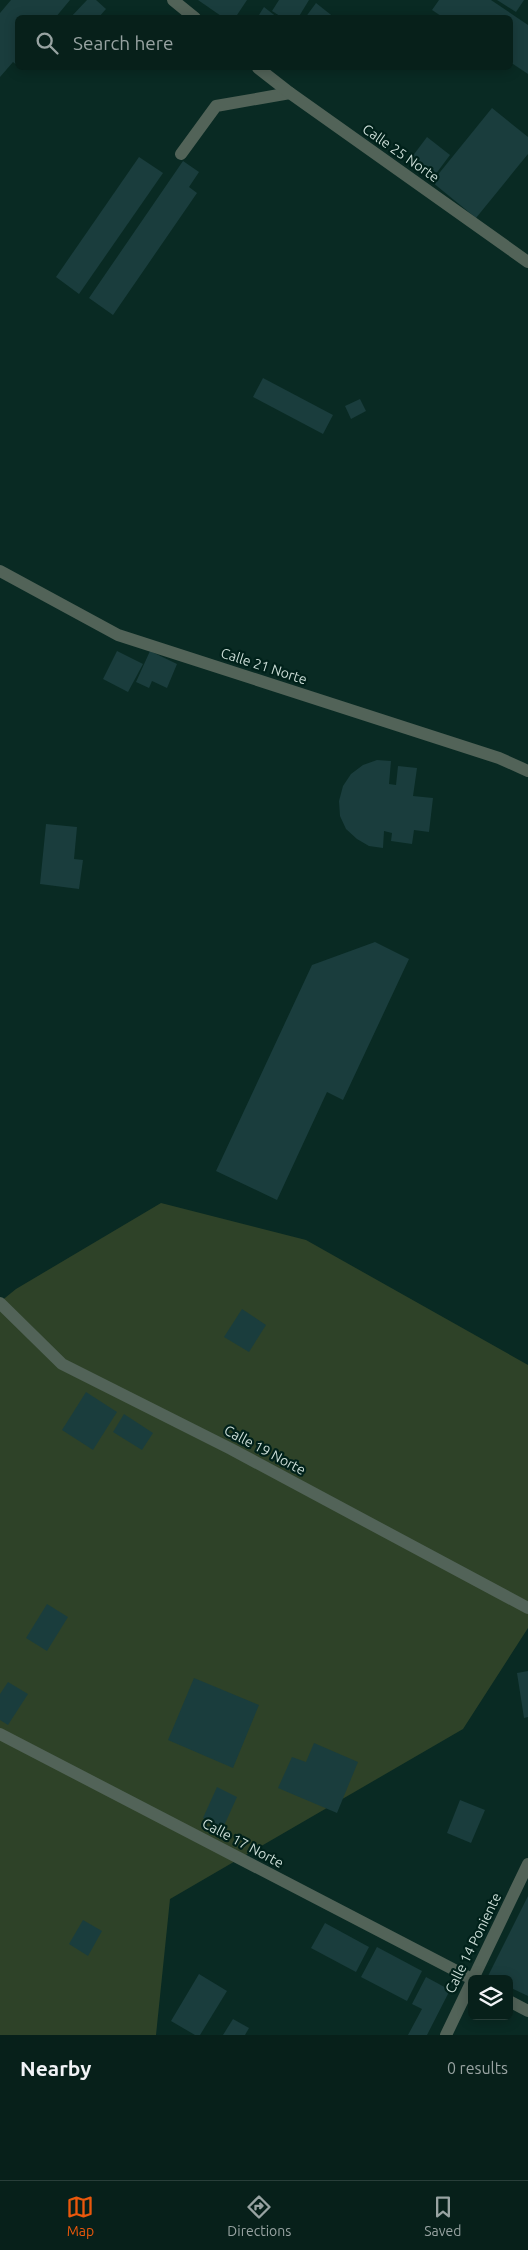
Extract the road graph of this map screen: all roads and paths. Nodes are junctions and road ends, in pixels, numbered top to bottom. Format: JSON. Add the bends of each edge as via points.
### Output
{"nodes":[{"id":1,"x":173,"y":0,"type":"edge"},
{"id":2,"x":191,"y":15,"type":"edge"},
{"id":3,"x":261,"y":70,"type":"edge"},
{"id":4,"x":290,"y":93,"type":"junction"},
{"id":5,"x":182,"y":154,"type":"dead end"},
{"id":6,"x":528,"y":262,"type":"edge"},
{"id":7,"x":0,"y":571,"type":"edge"},
{"id":8,"x":528,"y":770,"type":"edge"},
{"id":9,"x":0,"y":1303,"type":"edge"},
{"id":10,"x":528,"y":1608,"type":"edge"},
{"id":11,"x":0,"y":1734,"type":"edge"},
{"id":12,"x":528,"y":1864,"type":"edge"},
{"id":13,"x":474,"y":1975,"type":"edge"},
{"id":14,"x":468,"y":1977,"type":"edge"},
{"id":15,"x":468,"y":1988,"type":"edge"},
{"id":16,"x":513,"y":2003,"type":"edge"},
{"id":17,"x":528,"y":2012,"type":"edge"},
{"id":18,"x":446,"y":2035,"type":"edge"}],
"edges":[{"from":1,"to":2,"type":"street"},
{"from":3,"to":4,"type":"street","name":"Calle 25 Norte"},
{"from":4,"to":5,"type":"street","via":[[216,106]]},
{"from":4,"to":6,"type":"street","name":"Calle 25 Norte"},
{"from":7,"to":8,"type":"street","name":"Calle 21 Norte","via":[[118,635]]},
{"from":9,"to":10,"type":"street","name":"Calle 19 Norte","via":[[62,1364],[231,1449]]},
{"from":11,"to":14,"type":"street","name":"Calle 17 Norte"},
{"from":12,"to":13,"type":"street","name":"Calle 14 Poniente"},
{"from":15,"to":18,"type":"street","name":"Calle 14 Poniente"},
{"from":16,"to":17,"type":"street"}]}
